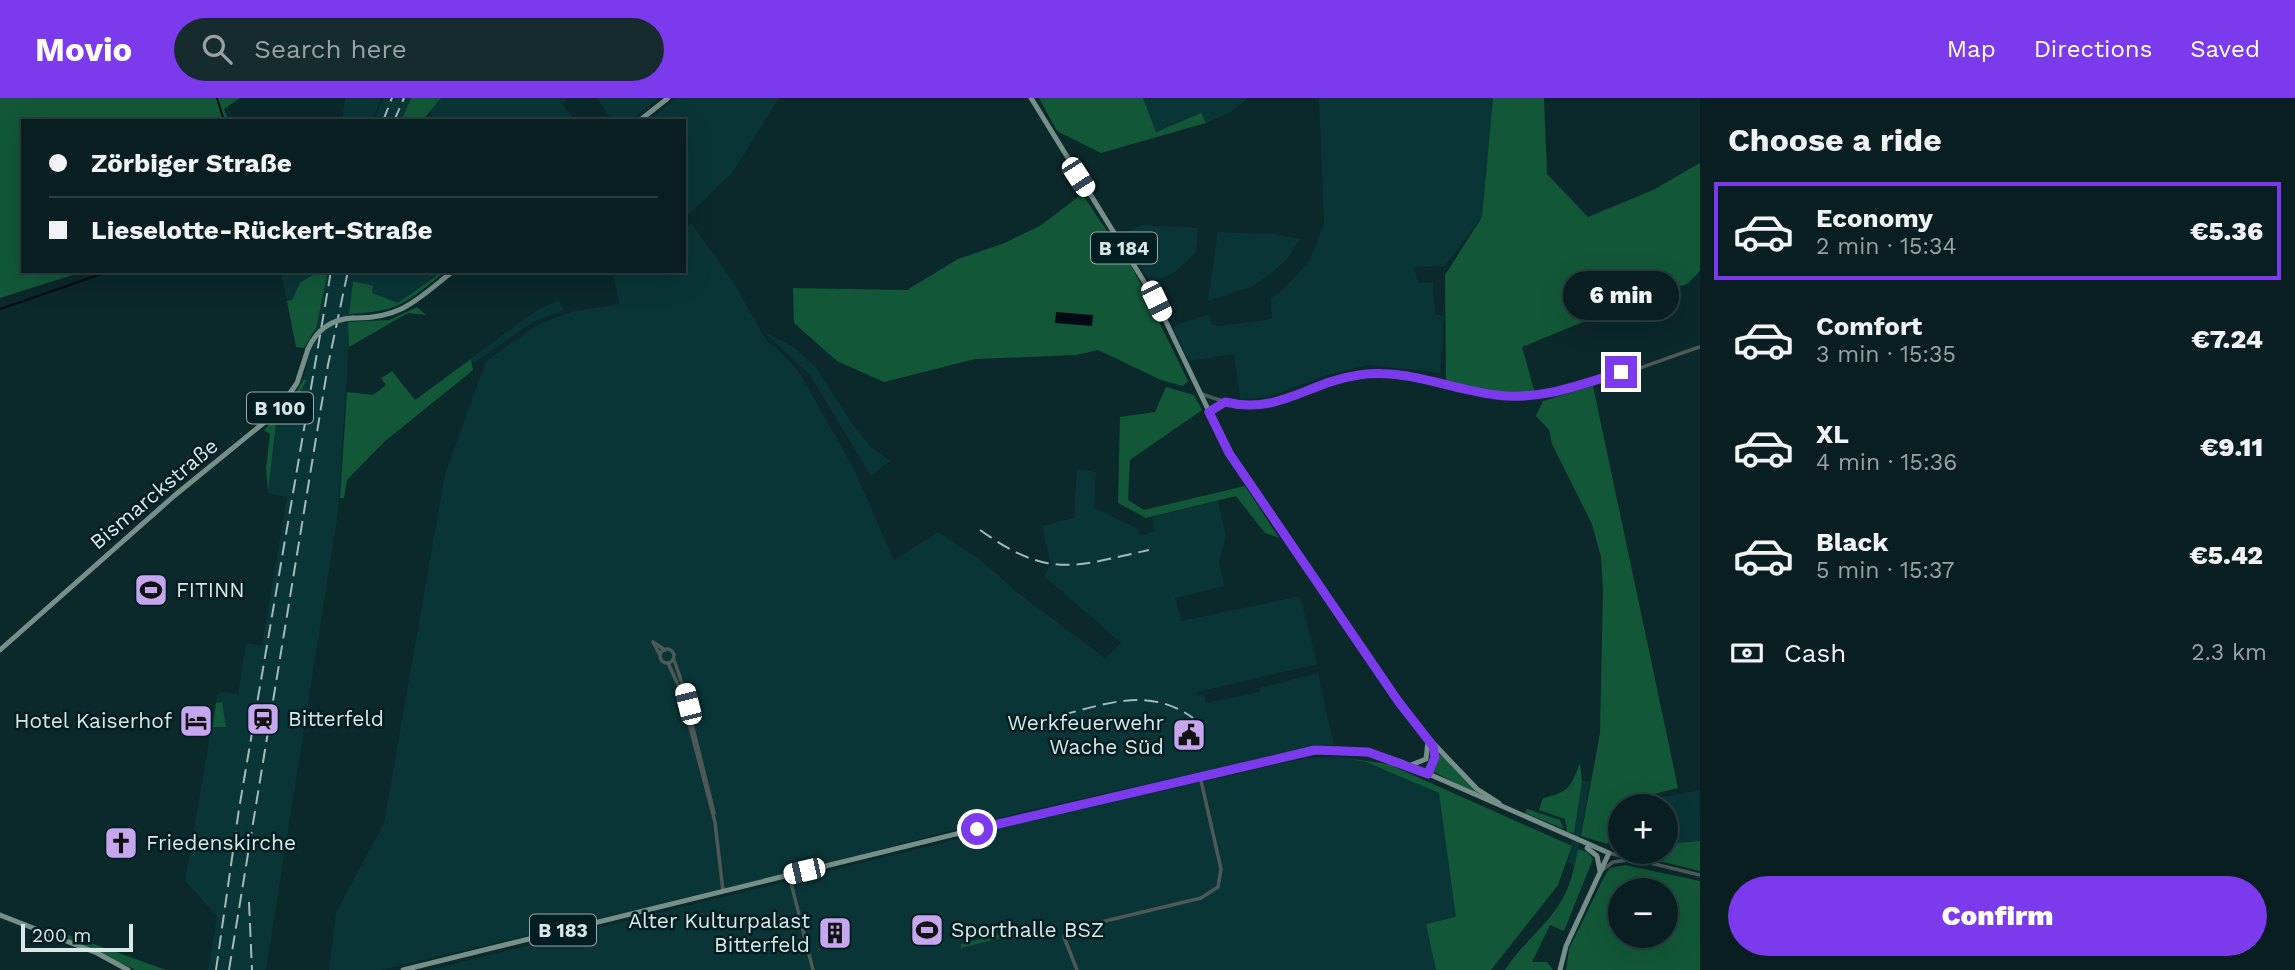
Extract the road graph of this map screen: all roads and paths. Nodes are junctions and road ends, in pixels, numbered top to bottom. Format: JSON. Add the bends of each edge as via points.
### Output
{"nodes":[{"id":1,"x":668,"y":98,"type":"edge"},
{"id":2,"x":1031,"y":98,"type":"edge"},
{"id":3,"x":642,"y":119,"type":"edge"},
{"id":4,"x":450,"y":273,"type":"edge"},
{"id":5,"x":1700,"y":347,"type":"edge"},
{"id":6,"x":1200,"y":393,"type":"junction"},
{"id":7,"x":1225,"y":402,"type":"junction"},
{"id":8,"x":1209,"y":412,"type":"junction"},
{"id":9,"x":0,"y":650,"type":"edge"},
{"id":10,"x":665,"y":650,"type":"junction"},
{"id":11,"x":660,"y":655,"type":"junction"},
{"id":12,"x":674,"y":660,"type":"junction"},
{"id":13,"x":668,"y":663,"type":"junction"},
{"id":14,"x":1431,"y":744,"type":"junction"},
{"id":15,"x":1409,"y":765,"type":"junction"},
{"id":16,"x":1428,"y":774,"type":"junction"},
{"id":17,"x":1200,"y":776,"type":"junction"},
{"id":18,"x":1509,"y":811,"type":"junction"},
{"id":19,"x":713,"y":815,"type":"junction"},
{"id":20,"x":1584,"y":844,"type":"junction"},
{"id":21,"x":1608,"y":853,"type":"edge"},
{"id":22,"x":1608,"y":855,"type":"edge"},
{"id":23,"x":1611,"y":864,"type":"edge"},
{"id":24,"x":1652,"y":864,"type":"edge"},
{"id":25,"x":1601,"y":872,"type":"junction"},
{"id":26,"x":789,"y":875,"type":"junction"},
{"id":27,"x":1700,"y":875,"type":"edge"},
{"id":28,"x":723,"y":891,"type":"junction"},
{"id":29,"x":0,"y":915,"type":"edge"},
{"id":30,"x":128,"y":970,"type":"edge"},
{"id":31,"x":403,"y":970,"type":"edge"},
{"id":32,"x":813,"y":970,"type":"edge"},
{"id":33,"x":1077,"y":970,"type":"edge"},
{"id":34,"x":1560,"y":970,"type":"edge"}],
"edges":[{"from":1,"to":3,"type":"main road"},
{"from":2,"to":6,"type":"main road","number":"B 184","via":[[1156,301]]},
{"from":4,"to":9,"type":"main road","name":"Bismarckstraße","number":"B 100","bridge":true,"via":[[398,312],[327,325],[308,349],[293,390],[277,412],[147,519]]},
{"from":5,"to":7,"type":"street","via":[[1564,390],[1527,396],[1496,396],[1373,373],[1341,378],[1265,406]]},
{"from":6,"to":7,"type":"street"},
{"from":6,"to":8,"type":"main road","number":"B 184"},
{"from":7,"to":8,"type":"street"},
{"from":8,"to":14,"type":"main road","number":"B 184","via":[[1229,453]]},
{"from":10,"to":11,"type":"street"},
{"from":10,"to":11,"type":"street","via":[[653,642]]},
{"from":10,"to":12,"type":"street","via":[[673,652]]},
{"from":11,"to":13,"type":"street"},
{"from":12,"to":13,"type":"street"},
{"from":12,"to":19,"type":"street"},
{"from":13,"to":19,"type":"street","via":[[678,682]]},
{"from":14,"to":15,"type":"main road","via":[[1426,759]]},
{"from":14,"to":16,"type":"main road","via":[[1435,757]]},
{"from":14,"to":18,"type":"main road","number":"B 184","via":[[1477,789]]},
{"from":15,"to":16,"type":"main road","number":"B 183"},
{"from":15,"to":17,"type":"main road","number":"B 183","via":[[1368,752],[1328,749]]},
{"from":16,"to":18,"type":"main road","number":"B 183"},
{"from":17,"to":26,"type":"main road","number":"B 183"},
{"from":17,"to":33,"type":"street","via":[[1222,871],[1220,884],[1201,898],[1065,933]]},
{"from":18,"to":20,"type":"main road","number":"B 183"},
{"from":19,"to":28,"type":"street"},
{"from":20,"to":21,"type":"main road","number":"B 183"},
{"from":20,"to":25,"type":"main road","via":[[1597,856]]},
{"from":22,"to":25,"type":"main road"},
{"from":23,"to":25,"type":"street"},
{"from":24,"to":27,"type":"street"},
{"from":25,"to":34,"type":"main road","via":[[1566,946]]},
{"from":26,"to":28,"type":"main road","number":"B 183"},
{"from":26,"to":32,"type":"street"},
{"from":28,"to":31,"type":"main road","number":"B 183"},
{"from":29,"to":30,"type":"main road"}]}
